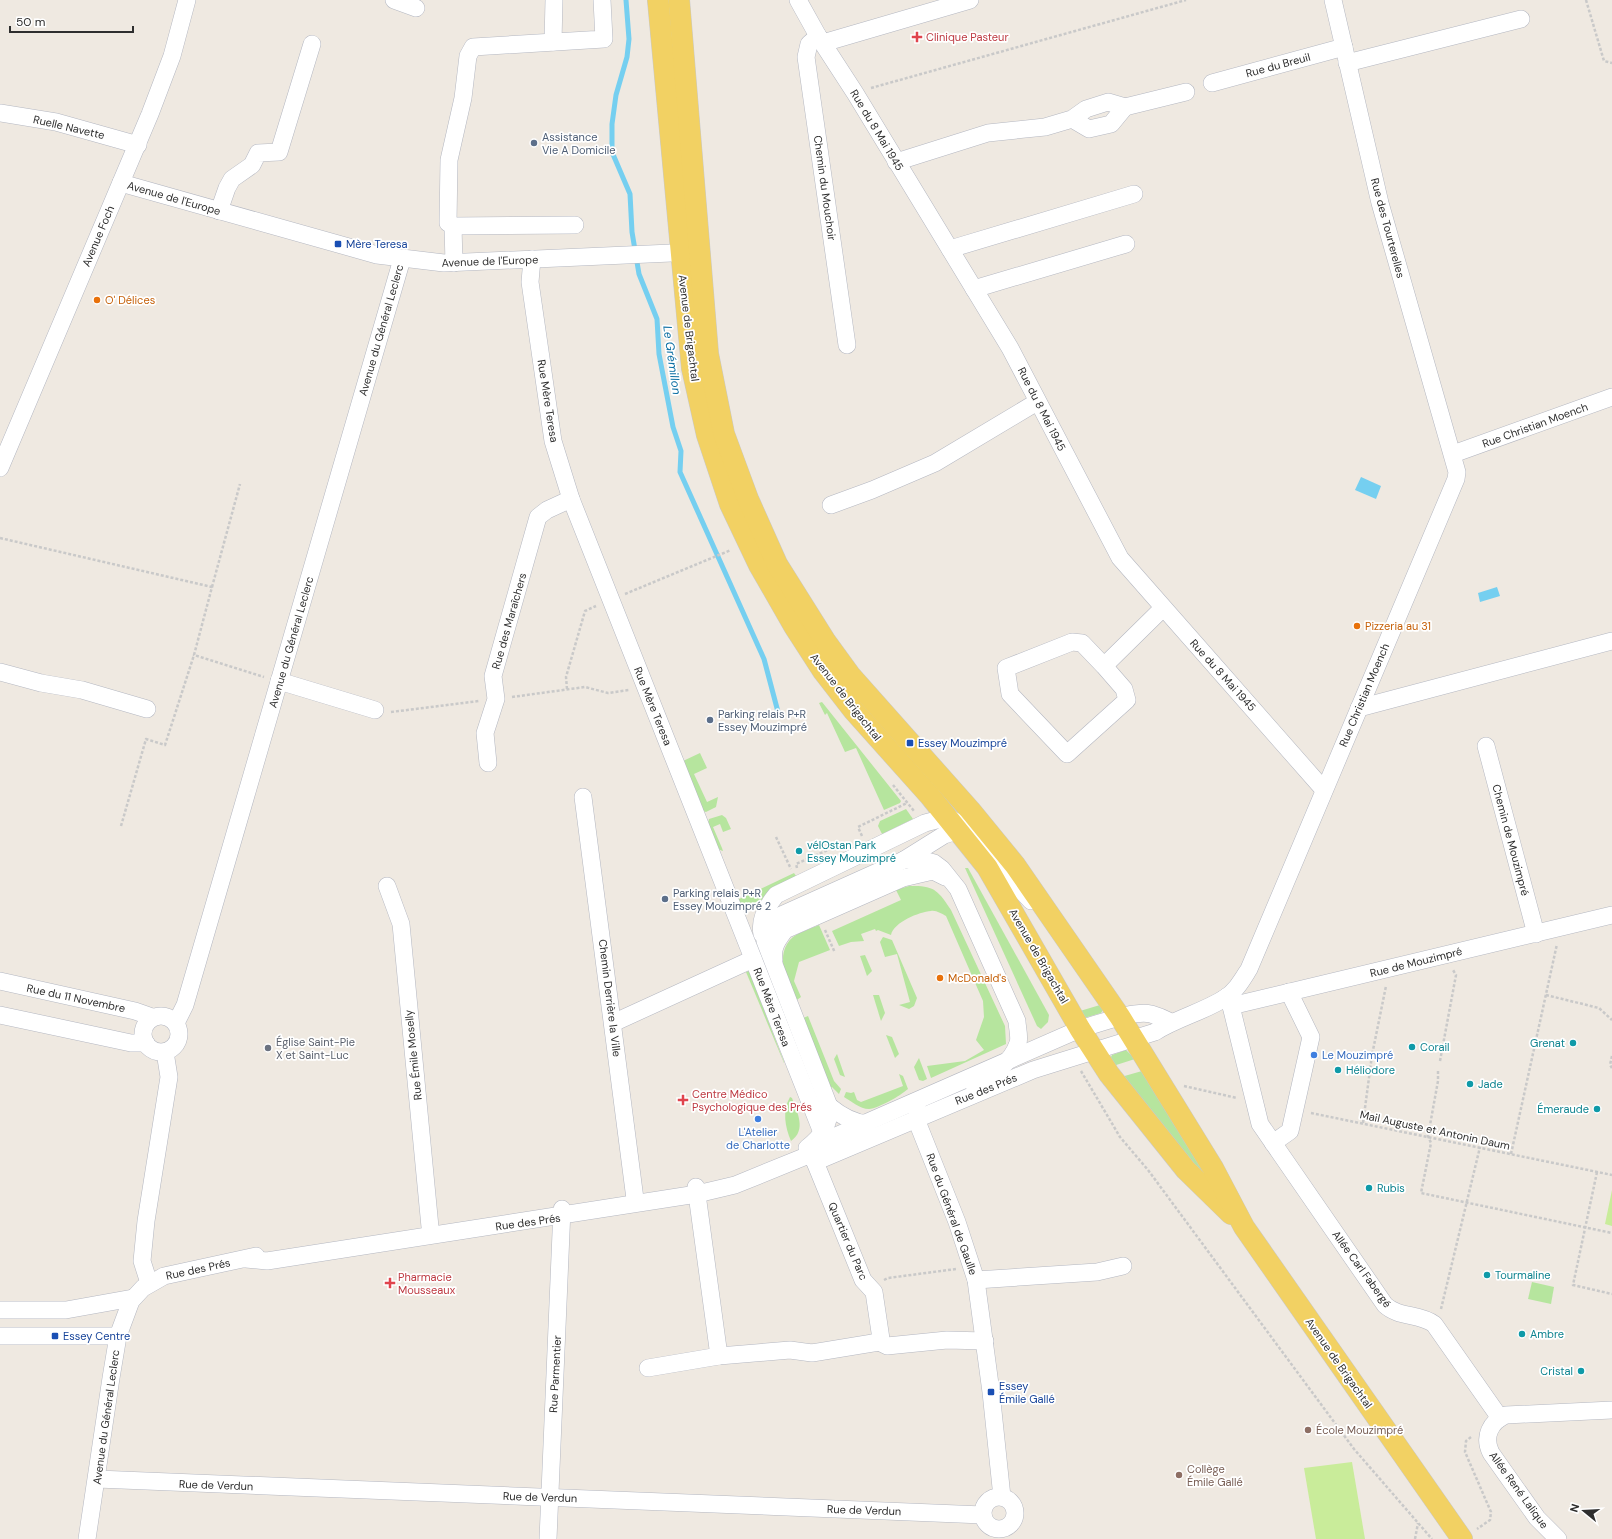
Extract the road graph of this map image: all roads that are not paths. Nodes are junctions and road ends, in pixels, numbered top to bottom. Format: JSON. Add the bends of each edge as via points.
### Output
{"nodes":[{"id":1,"x":187,"y":0,"type":"edge"},
{"id":2,"x":394,"y":0,"type":"edge"},
{"id":3,"x":554,"y":0,"type":"edge"},
{"id":4,"x":602,"y":0,"type":"edge"},
{"id":5,"x":658,"y":0,"type":"edge"},
{"id":6,"x":679,"y":0,"type":"edge"},
{"id":7,"x":798,"y":0,"type":"edge"},
{"id":8,"x":970,"y":0,"type":"edge"},
{"id":9,"x":1333,"y":0,"type":"edge"},
{"id":10,"x":416,"y":8,"type":"dead end"},
{"id":11,"x":1521,"y":19,"type":"dead end"},
{"id":12,"x":820,"y":40,"type":"junction"},
{"id":13,"x":553,"y":42,"type":"junction"},
{"id":14,"x":312,"y":44,"type":"dead end"},
{"id":15,"x":1346,"y":55,"type":"junction"},
{"id":16,"x":1212,"y":83,"type":"dead end"},
{"id":17,"x":1186,"y":92,"type":"dead end"},
{"id":18,"x":0,"y":113,"type":"edge"},
{"id":19,"x":138,"y":145,"type":"junction"},
{"id":20,"x":896,"y":162,"type":"junction"},
{"id":21,"x":121,"y":183,"type":"junction"},
{"id":22,"x":1134,"y":194,"type":"dead end"},
{"id":23,"x":219,"y":211,"type":"junction"},
{"id":24,"x":575,"y":225,"type":"dead end"},
{"id":25,"x":453,"y":226,"type":"junction"},
{"id":26,"x":1126,"y":244,"type":"dead end"},
{"id":27,"x":950,"y":249,"type":"junction"},
{"id":28,"x":701,"y":251,"type":"junction"},
{"id":29,"x":680,"y":252,"type":"junction"},
{"id":30,"x":402,"y":259,"type":"junction"},
{"id":31,"x":532,"y":259,"type":"junction"},
{"id":32,"x":454,"y":263,"type":"junction"},
{"id":33,"x":974,"y":289,"type":"junction"},
{"id":34,"x":847,"y":344,"type":"dead end"},
{"id":35,"x":1612,"y":397,"type":"edge"},
{"id":36,"x":1037,"y":402,"type":"junction"},
{"id":37,"x":1453,"y":454,"type":"junction"},
{"id":38,"x":2,"y":459,"type":"edge"},
{"id":39,"x":571,"y":499,"type":"junction"},
{"id":40,"x":831,"y":505,"type":"dead end"},
{"id":41,"x":1163,"y":608,"type":"junction"},
{"id":42,"x":1612,"y":641,"type":"edge"},
{"id":43,"x":1104,"y":666,"type":"junction"},
{"id":44,"x":0,"y":672,"type":"edge"},
{"id":45,"x":279,"y":681,"type":"junction"},
{"id":46,"x":147,"y":708,"type":"dead end"},
{"id":47,"x":1359,"y":708,"type":"junction"},
{"id":48,"x":375,"y":710,"type":"dead end"},
{"id":49,"x":1486,"y":746,"type":"dead end"},
{"id":50,"x":488,"y":763,"type":"dead end"},
{"id":51,"x":1324,"y":790,"type":"junction"},
{"id":52,"x":583,"y":797,"type":"dead end"},
{"id":53,"x":958,"y":825,"type":"junction"},
{"id":54,"x":904,"y":860,"type":"junction"},
{"id":55,"x":387,"y":886,"type":"dead end"},
{"id":56,"x":958,"y":889,"type":"junction"},
{"id":57,"x":1612,"y":915,"type":"edge"},
{"id":58,"x":1055,"y":925,"type":"junction"},
{"id":59,"x":1536,"y":934,"type":"junction"},
{"id":60,"x":765,"y":941,"type":"junction"},
{"id":61,"x":753,"y":959,"type":"junction"},
{"id":62,"x":774,"y":964,"type":"junction"},
{"id":63,"x":0,"y":981,"type":"edge"},
{"id":64,"x":1289,"y":992,"type":"junction"},
{"id":65,"x":1228,"y":1002,"type":"junction"},
{"id":66,"x":0,"y":1015,"type":"edge"},
{"id":67,"x":152,"y":1017,"type":"junction"},
{"id":68,"x":1120,"y":1017,"type":"junction"},
{"id":69,"x":1171,"y":1022,"type":"junction"},
{"id":70,"x":176,"y":1023,"type":"junction"},
{"id":71,"x":613,"y":1023,"type":"junction"},
{"id":72,"x":1080,"y":1029,"type":"junction"},
{"id":73,"x":1133,"y":1039,"type":"junction"},
{"id":74,"x":1040,"y":1041,"type":"junction"},
{"id":75,"x":146,"y":1043,"type":"junction"},
{"id":76,"x":1094,"y":1050,"type":"junction"},
{"id":77,"x":165,"y":1052,"type":"junction"},
{"id":78,"x":1007,"y":1061,"type":"junction"},
{"id":79,"x":1059,"y":1061,"type":"junction"},
{"id":80,"x":829,"y":1106,"type":"junction"},
{"id":81,"x":917,"y":1109,"type":"junction"},
{"id":82,"x":861,"y":1124,"type":"junction"},
{"id":83,"x":882,"y":1124,"type":"junction"},
{"id":84,"x":833,"y":1141,"type":"junction"},
{"id":85,"x":1273,"y":1143,"type":"junction"},
{"id":86,"x":806,"y":1155,"type":"junction"},
{"id":87,"x":697,"y":1191,"type":"junction"},
{"id":88,"x":635,"y":1199,"type":"junction"},
{"id":89,"x":562,"y":1213,"type":"junction"},
{"id":90,"x":430,"y":1227,"type":"junction"},
{"id":91,"x":1244,"y":1227,"type":"junction"},
{"id":92,"x":246,"y":1259,"type":"junction"},
{"id":93,"x":1123,"y":1266,"type":"dead end"},
{"id":94,"x":974,"y":1273,"type":"junction"},
{"id":95,"x":149,"y":1283,"type":"junction"},
{"id":96,"x":133,"y":1298,"type":"junction"},
{"id":97,"x":0,"y":1310,"type":"edge"},
{"id":98,"x":8,"y":1336,"type":"edge"},
{"id":99,"x":118,"y":1336,"type":"junction"},
{"id":100,"x":985,"y":1341,"type":"junction"},
{"id":101,"x":879,"y":1342,"type":"junction"},
{"id":102,"x":719,"y":1356,"type":"junction"},
{"id":103,"x":648,"y":1368,"type":"dead end"},
{"id":104,"x":1612,"y":1410,"type":"edge"},
{"id":105,"x":1500,"y":1418,"type":"junction"},
{"id":106,"x":97,"y":1479,"type":"junction"},
{"id":107,"x":1002,"y":1497,"type":"junction"},
{"id":108,"x":550,"y":1498,"type":"junction"},
{"id":109,"x":983,"y":1515,"type":"junction"},
{"id":110,"x":1007,"y":1533,"type":"edge"},
{"id":111,"x":87,"y":1539,"type":"edge"},
{"id":112,"x":548,"y":1539,"type":"edge"},
{"id":113,"x":1462,"y":1539,"type":"edge"},
{"id":114,"x":1558,"y":1539,"type":"edge"}],
"edges":[{"from":1,"to":19,"type":"street","name":"Avenue Foch","via":[[172,56]]},
{"from":2,"to":10,"type":"street"},
{"from":3,"to":13,"type":"street"},
{"from":4,"to":13,"type":"street","via":[[604,39]]},
{"from":5,"to":29,"type":"main road","name":"Avenue de Brigachtal"},
{"from":6,"to":28,"type":"main road","name":"Avenue de Brigachtal"},
{"from":7,"to":12,"type":"street","name":"Rue du 8 Mai 1945"},
{"from":8,"to":12,"type":"street"},
{"from":9,"to":15,"type":"street","name":"Rue des Tourterelles"},
{"from":11,"to":15,"type":"street","name":"Rue du Breuil"},
{"from":12,"to":20,"type":"street","name":"Rue du 8 Mai 1945"},
{"from":12,"to":34,"type":"street","name":"Chemin du Mouchoir","via":[[809,44],[806,57]]},
{"from":13,"to":25,"type":"street","via":[[473,47],[468,56],[463,98],[449,160],[448,223]]},
{"from":14,"to":23,"type":"street","via":[[279,152],[258,153],[252,165],[232,179]]},
{"from":15,"to":16,"type":"street","name":"Rue du Breuil"},
{"from":15,"to":37,"type":"street","name":"Rue des Tourterelles","via":[[1380,203]]},
{"from":17,"to":20,"type":"street","via":[[1125,107],[1111,124],[1089,128],[1072,119],[1045,127],[988,133]]},
{"from":18,"to":19,"type":"street","name":"Ruelle Navette","via":[[56,122]]},
{"from":19,"to":21,"type":"street","name":"Avenue Foch"},
{"from":20,"to":27,"type":"street","name":"Rue du 8 Mai 1945"},
{"from":21,"to":23,"type":"street","name":"Avenue de l'Europe"},
{"from":21,"to":38,"type":"street","name":"Avenue Foch"},
{"from":22,"to":27,"type":"street"},
{"from":23,"to":30,"type":"street","name":"Avenue de l'Europe"},
{"from":24,"to":25,"type":"street"},
{"from":25,"to":32,"type":"street"},
{"from":26,"to":33,"type":"street"},
{"from":27,"to":33,"type":"street","name":"Rue du 8 Mai 1945"},
{"from":28,"to":29,"type":"street","name":"Avenue de l'Europe"},
{"from":28,"to":58,"type":"main road","name":"Avenue de Brigachtal","via":[[708,354],[724,434],[748,499],[777,564],[850,675],[994,838]]},
{"from":29,"to":31,"type":"street","name":"Avenue de l'Europe"},
{"from":29,"to":53,"type":"main road","name":"Avenue de Brigachtal","via":[[692,368],[707,435],[730,504],[763,571],[794,626],[824,671],[854,711]]},
{"from":30,"to":32,"type":"street","name":"Avenue de l'Europe"},
{"from":30,"to":45,"type":"street","name":"Avenue du Général Leclerc"},
{"from":31,"to":32,"type":"street","name":"Avenue de l'Europe"},
{"from":31,"to":39,"type":"street","name":"Rue Mère Teresa","via":[[530,282],[546,394],[554,441]]},
{"from":33,"to":36,"type":"street","name":"Rue du 8 Mai 1945","via":[[1010,348]]},
{"from":35,"to":37,"type":"street","name":"Rue Christian Moench"},
{"from":36,"to":40,"type":"street","via":[[935,463]]},
{"from":36,"to":41,"type":"street","name":"Rue du 8 Mai 1945","via":[[1120,558]]},
{"from":37,"to":47,"type":"street","name":"Rue Christian Moench","via":[[1456,479]]},
{"from":39,"to":50,"type":"street","name":"Rue des Maraîchers","via":[[538,517],[493,676],[496,699],[485,733]]},
{"from":39,"to":61,"type":"street","name":"Rue Mère Teresa"},
{"from":41,"to":43,"type":"street"},
{"from":41,"to":51,"type":"street","name":"Rue du 8 Mai 1945"},
{"from":42,"to":47,"type":"street"},
{"from":43,"to":43,"type":"street","via":[[1082,643],[1072,642],[1006,668],[1010,694],[1067,754],[1128,700],[1124,689]]},
{"from":44,"to":46,"type":"street","via":[[82,690]]},
{"from":45,"to":48,"type":"street"},
{"from":45,"to":70,"type":"street","name":"Avenue du Général Leclerc","via":[[185,1005]]},
{"from":47,"to":51,"type":"street","name":"Rue Christian Moench"},
{"from":49,"to":59,"type":"street","name":"Chemin de Mouzimpré"},
{"from":51,"to":65,"type":"street","name":"Rue Christian Moench","via":[[1249,969]]},
{"from":52,"to":71,"type":"street","name":"Chemin Derrière la Ville"},
{"from":53,"to":54,"type":"street"},
{"from":53,"to":58,"type":"street","via":[[977,834],[1020,889]]},
{"from":53,"to":60,"type":"street","via":[[925,824],[776,895],[767,906],[762,922]]},
{"from":53,"to":72,"type":"main road","name":"Avenue de Brigachtal","via":[[987,867]]},
{"from":54,"to":56,"type":"street","via":[[919,859],[934,863]]},
{"from":54,"to":60,"type":"street","via":[[778,916],[769,926]]},
{"from":55,"to":90,"type":"street","name":"Rue Émile Moselly","via":[[401,924]]},
{"from":56,"to":62,"type":"street","via":[[940,873],[933,871],[903,878],[785,930],[775,944]]},
{"from":56,"to":78,"type":"street","via":[[1017,1021],[1018,1042]]},
{"from":57,"to":59,"type":"street","name":"Rue de Mouzimpré"},
{"from":58,"to":68,"type":"main road","name":"Avenue de Brigachtal"},
{"from":59,"to":64,"type":"street","name":"Rue de Mouzimpré"},
{"from":60,"to":62,"type":"street"},
{"from":61,"to":71,"type":"street"},
{"from":61,"to":84,"type":"street","name":"Rue Mère Teresa"},
{"from":62,"to":80,"type":"street"},
{"from":63,"to":67,"type":"street","name":"Rue du 11 Novembre"},
{"from":64,"to":65,"type":"street","name":"Rue de Mouzimpré"},
{"from":64,"to":85,"type":"street","via":[[1311,1036],[1290,1131]]},
{"from":65,"to":69,"type":"street","name":"Rue des Prés"},
{"from":65,"to":85,"type":"street","name":"Allée Carl Fabergé","via":[[1260,1124]]},
{"from":66,"to":75,"type":"street","via":[[131,1043]]},
{"from":67,"to":70,"type":"street","via":[[169,1017]]},
{"from":67,"to":75,"type":"street","via":[[144,1027]]},
{"from":68,"to":69,"type":"street","name":"Rue des Prés","via":[[1150,1014]]},
{"from":68,"to":72,"type":"street","name":"Rue des Prés"},
{"from":68,"to":73,"type":"main road","name":"Avenue de Brigachtal"},
{"from":69,"to":73,"type":"street","name":"Rue des Prés","via":[[1155,1032]]},
{"from":70,"to":77,"type":"street","via":[[180,1036],[172,1049]]},
{"from":71,"to":88,"type":"street","name":"Chemin Derrière la Ville"},
{"from":72,"to":74,"type":"street","name":"Rue des Prés"},
{"from":72,"to":76,"type":"main road","name":"Avenue de Brigachtal"},
{"from":73,"to":76,"type":"street","name":"Rue des Prés"},
{"from":73,"to":91,"type":"main road","name":"Avenue de Brigachtal","via":[[1213,1168]]},
{"from":74,"to":78,"type":"street","name":"Rue des Prés"},
{"from":74,"to":79,"type":"street"},
{"from":75,"to":77,"type":"street","via":[[158,1052]]},
{"from":76,"to":79,"type":"street","name":"Rue des Prés"},
{"from":76,"to":91,"type":"main road","name":"Avenue de Brigachtal","via":[[1109,1074],[1186,1170]]},
{"from":77,"to":95,"type":"street","via":[[169,1077],[142,1261]]},
{"from":78,"to":81,"type":"street","name":"Rue des Prés","via":[[983,1081]]},
{"from":79,"to":81,"type":"street","name":"Rue des Prés"},
{"from":80,"to":82,"type":"street","via":[[841,1116]]},
{"from":80,"to":84,"type":"street","via":[[827,1125]]},
{"from":81,"to":82,"type":"street","name":"Rue des Prés"},
{"from":81,"to":83,"type":"street","name":"Rue des Prés"},
{"from":81,"to":84,"type":"street","name":"Rue des Prés"},
{"from":81,"to":94,"type":"street","name":"Rue du Général de Gaulle"},
{"from":82,"to":83,"type":"street"},
{"from":82,"to":84,"type":"street","name":"Rue des Prés"},
{"from":83,"to":84,"type":"street","name":"Rue des Prés"},
{"from":84,"to":86,"type":"street","name":"Rue des Prés"},
{"from":84,"to":86,"type":"street","name":"Rue des Prés"},
{"from":85,"to":105,"type":"street","name":"Allée Carl Fabergé","via":[[1385,1305],[1395,1312],[1429,1321],[1444,1336]]},
{"from":86,"to":87,"type":"street","name":"Rue des Prés","via":[[748,1172]]},
{"from":86,"to":101,"type":"street","name":"Quartier du Parc","via":[[863,1280],[874,1292],[881,1339]]},
{"from":87,"to":88,"type":"street","name":"Rue des Prés"},
{"from":87,"to":89,"type":"street","name":"Rue des Prés"},
{"from":87,"to":102,"type":"street"},
{"from":88,"to":89,"type":"street","name":"Rue des Prés"},
{"from":89,"to":90,"type":"street","name":"Rue des Prés"},
{"from":89,"to":92,"type":"street","name":"Rue des Prés","via":[[267,1261]]},
{"from":89,"to":108,"type":"street","name":"Rue Parmentier"},
{"from":90,"to":92,"type":"street","name":"Rue des Prés","via":[[267,1253]]},
{"from":91,"to":113,"type":"main road","name":"Avenue de Brigachtal"},
{"from":92,"to":95,"type":"street","name":"Rue des Prés","via":[[175,1273]]},
{"from":93,"to":94,"type":"street","via":[[1097,1272]]},
{"from":94,"to":100,"type":"street","name":"Rue du Général de Gaulle"},
{"from":95,"to":96,"type":"street","name":"Rue des Prés"},
{"from":96,"to":97,"type":"street","via":[[66,1310]]},
{"from":96,"to":99,"type":"street","name":"Avenue du Général Leclerc"},
{"from":98,"to":99,"type":"street"},
{"from":99,"to":106,"type":"street","name":"Avenue du Général Leclerc"},
{"from":100,"to":101,"type":"street","via":[[947,1340],[887,1346]]},
{"from":100,"to":107,"type":"street","name":"Rue du Général de Gaulle"},
{"from":101,"to":102,"type":"street","via":[[812,1353],[790,1350]]},
{"from":102,"to":103,"type":"street"},
{"from":104,"to":105,"type":"street","via":[[1512,1414]]},
{"from":105,"to":114,"type":"street","name":"Allée René Lalique","via":[[1487,1434],[1486,1442],[1491,1453],[1537,1518]]},
{"from":106,"to":108,"type":"street","name":"Rue de Verdun"},
{"from":106,"to":111,"type":"street","name":"Avenue du Général Leclerc"},
{"from":107,"to":109,"type":"street","via":[[991,1499],[985,1506]]},
{"from":107,"to":110,"type":"street","via":[[1010,1501],[1015,1510]]},
{"from":108,"to":109,"type":"street","name":"Rue de Verdun"},
{"from":108,"to":112,"type":"street","name":"Rue Parmentier"},
{"from":109,"to":110,"type":"street","via":[[987,1524]]}]}
